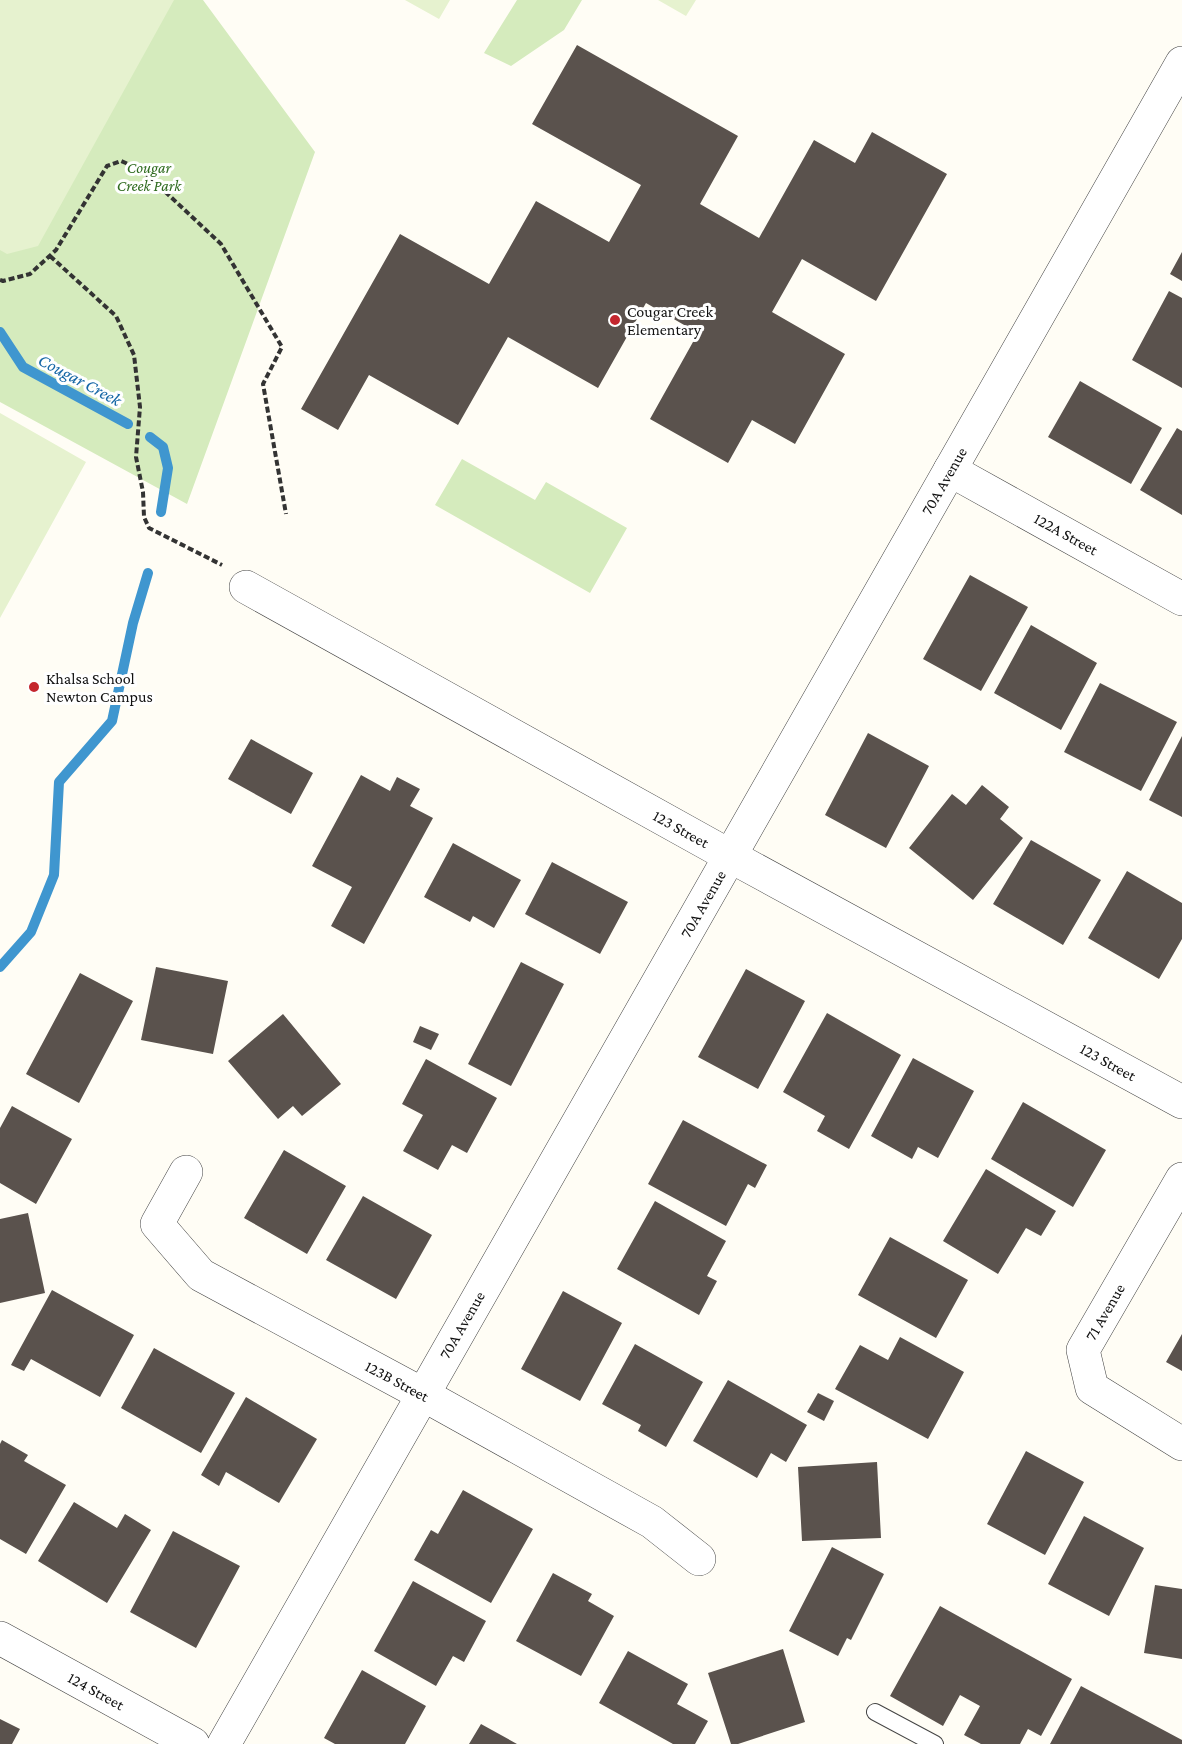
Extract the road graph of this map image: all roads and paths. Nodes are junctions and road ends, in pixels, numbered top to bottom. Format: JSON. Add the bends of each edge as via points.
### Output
{"nodes":[{"id":1,"x":1182,"y":63,"type":"edge"},
{"id":2,"x":50,"y":255,"type":"junction"},
{"id":3,"x":0,"y":280,"type":"edge"},
{"id":4,"x":950,"y":470,"type":"junction"},
{"id":5,"x":286,"y":514,"type":"dead end"},
{"id":6,"x":235,"y":577,"type":"joint"},
{"id":7,"x":1182,"y":599,"type":"edge"},
{"id":8,"x":730,"y":856,"type":"junction"},
{"id":9,"x":1182,"y":1102,"type":"edge"},
{"id":10,"x":186,"y":1172,"type":"dead end"},
{"id":11,"x":1182,"y":1179,"type":"edge"},
{"id":12,"x":422,"y":1394,"type":"junction"},
{"id":13,"x":1182,"y":1444,"type":"edge"},
{"id":14,"x":699,"y":1559,"type":"dead end"},
{"id":15,"x":0,"y":1638,"type":"edge"},
{"id":16,"x":875,"y":1712,"type":"dead end"},
{"id":17,"x":193,"y":1744,"type":"edge"},
{"id":18,"x":224,"y":1744,"type":"edge"},
{"id":19,"x":935,"y":1744,"type":"edge"}],
"edges":[{"from":1,"to":4,"type":"street","name":"70A Avenue"},
{"from":2,"to":3,"type":"path","via":[[30,274]]},
{"from":2,"to":5,"type":"path","via":[[107,166],[121,161],[142,171],[221,244],[282,347],[263,384]]},
{"from":2,"to":6,"type":"path","via":[[116,316],[134,355],[140,407],[136,457],[149,528]]},
{"from":4,"to":7,"type":"street","name":"122A Street"},
{"from":4,"to":8,"type":"street","name":"70A Avenue"},
{"from":6,"to":8,"type":"street","name":"123 Street"},
{"from":8,"to":9,"type":"street","name":"123 Street"},
{"from":8,"to":12,"type":"street","name":"70A Avenue"},
{"from":10,"to":12,"type":"street","name":"123B Street","via":[[157,1224],[201,1275]]},
{"from":11,"to":13,"type":"street","name":"71 Avenue","via":[[1083,1350],[1092,1388]]},
{"from":12,"to":14,"type":"street","name":"123B Street","via":[[652,1522]]},
{"from":12,"to":18,"type":"street","name":"70A Avenue"},
{"from":15,"to":17,"type":"street","name":"124 Street"},
{"from":16,"to":19,"type":"lane"}]}
